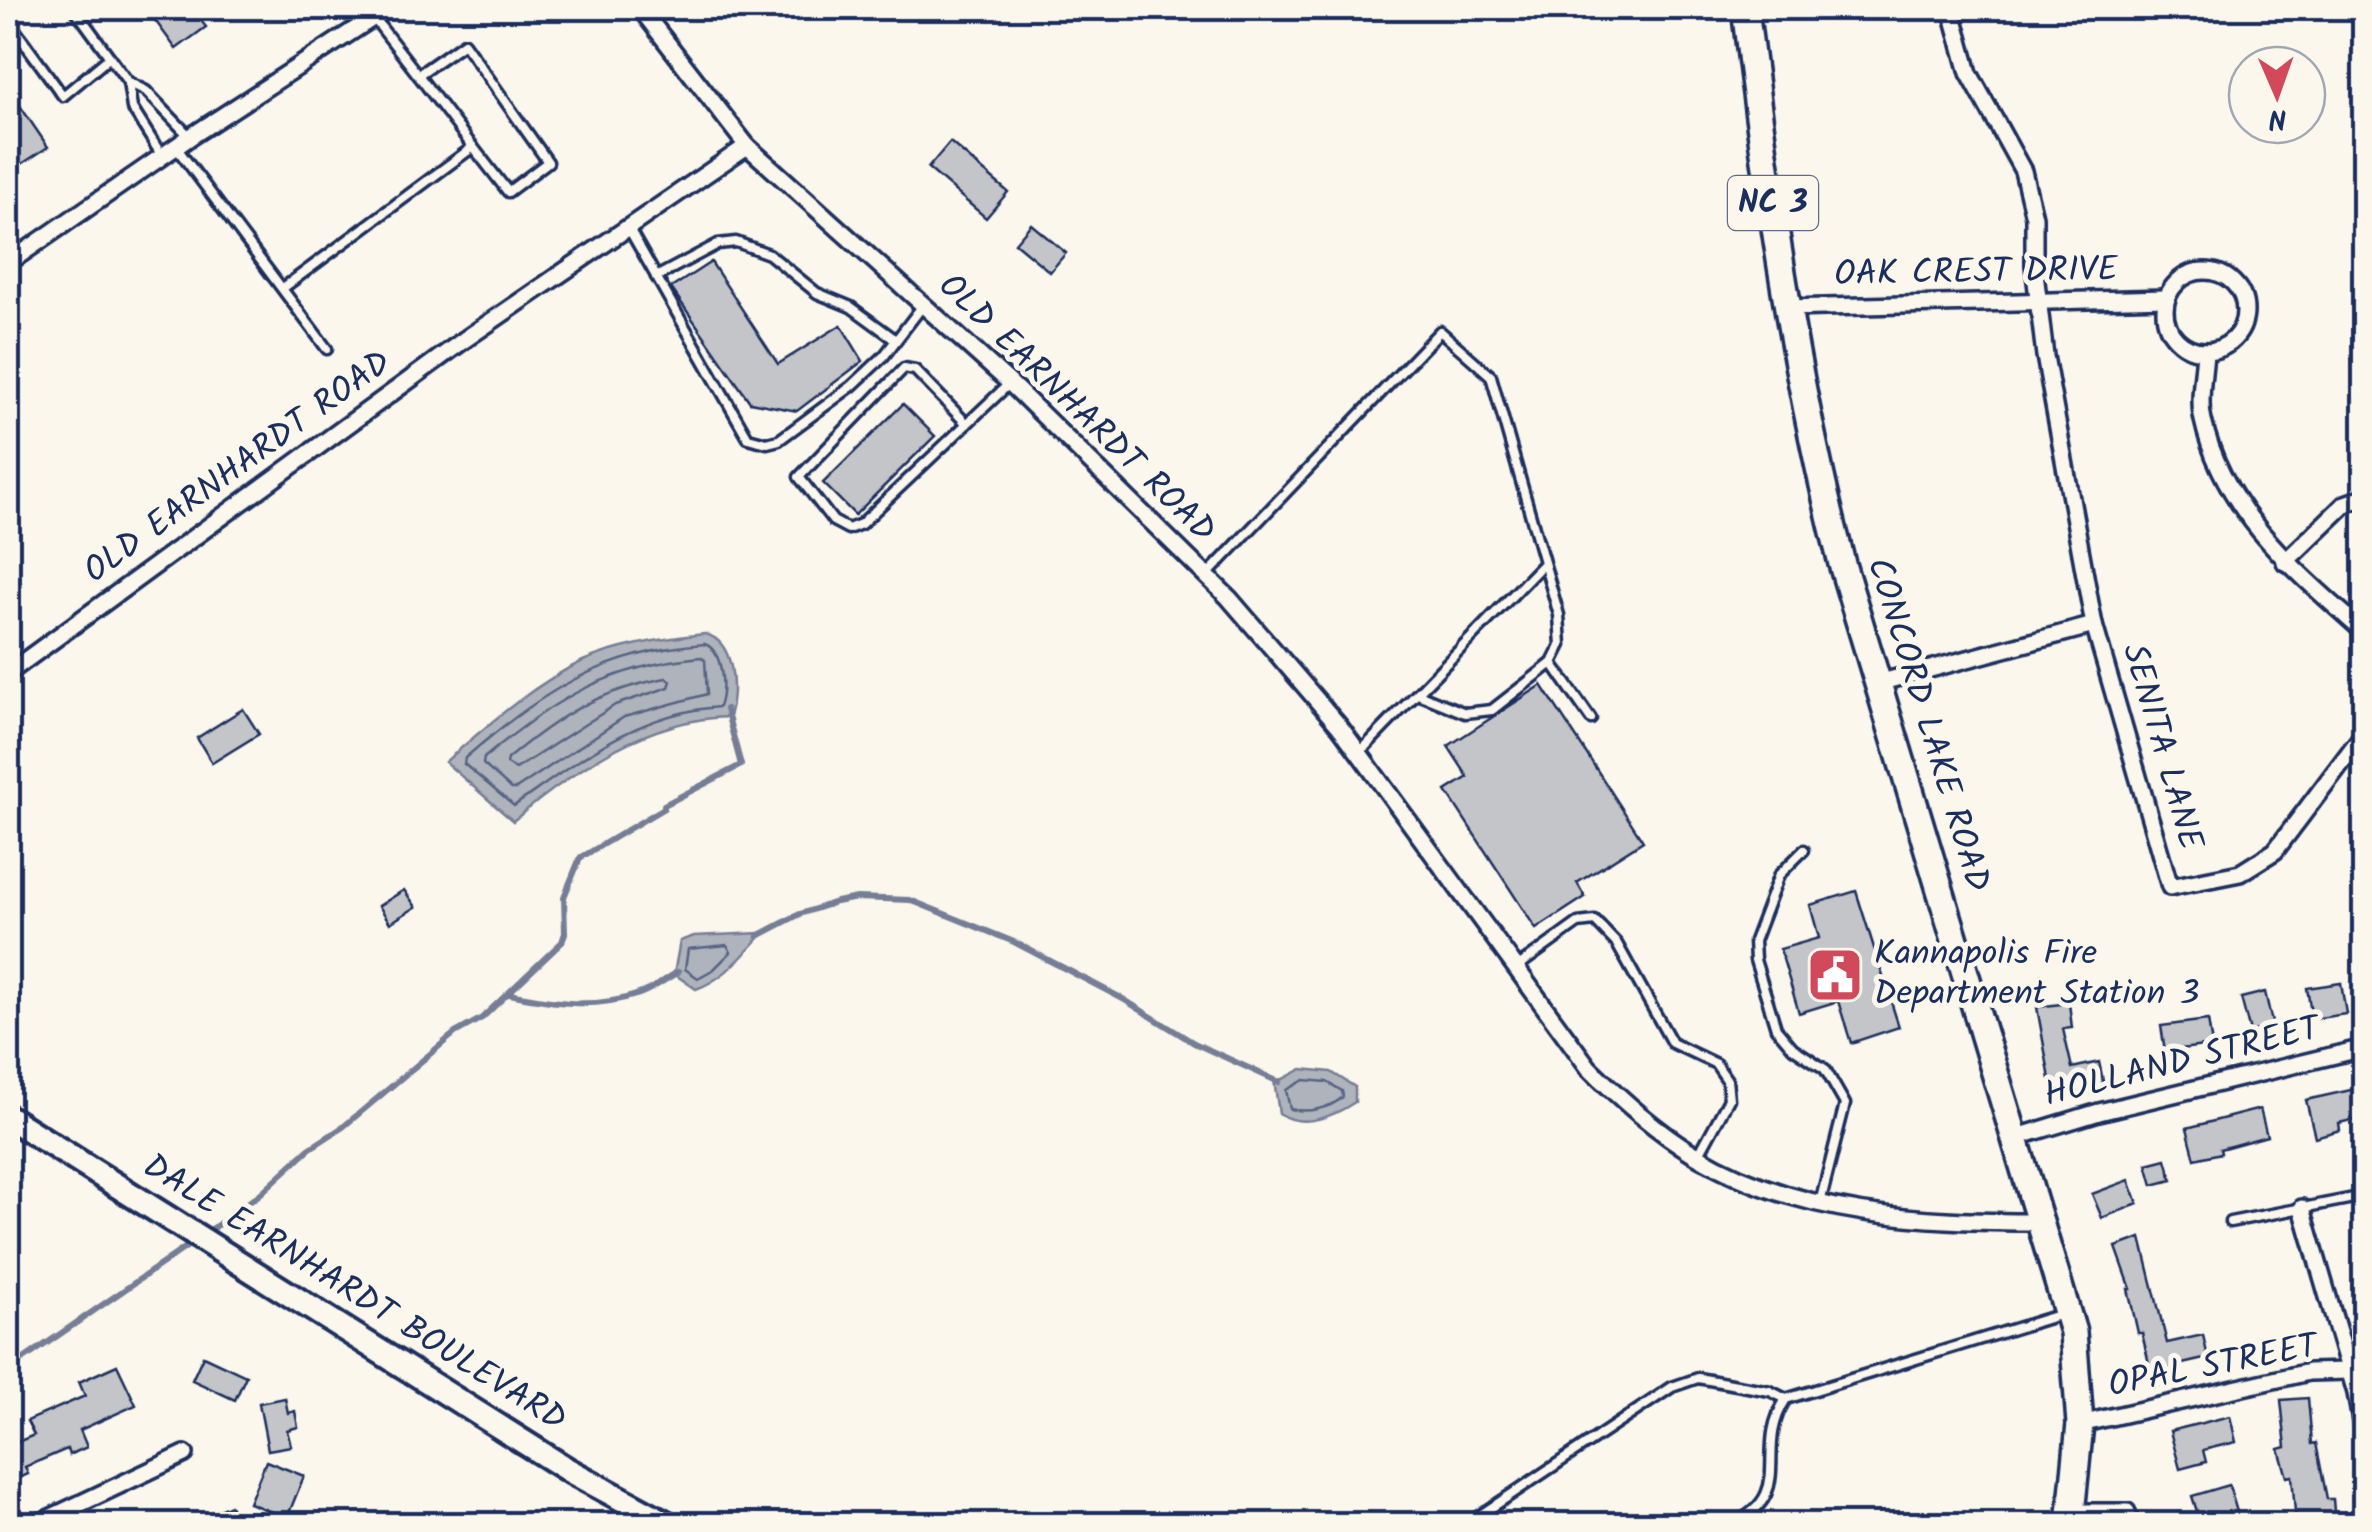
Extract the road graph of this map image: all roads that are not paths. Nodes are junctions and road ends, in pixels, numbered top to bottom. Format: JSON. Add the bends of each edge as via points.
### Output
{"nodes":[{"id":1,"x":74,"y":8,"type":"edge"},
{"id":2,"x":388,"y":8,"type":"edge"},
{"id":3,"x":640,"y":8,"type":"edge"},
{"id":4,"x":1745,"y":8,"type":"edge"},
{"id":5,"x":1951,"y":8,"type":"edge"},
{"id":6,"x":370,"y":13,"type":"edge"},
{"id":7,"x":8,"y":20,"type":"edge"},
{"id":8,"x":110,"y":57,"type":"junction"},
{"id":9,"x":418,"y":75,"type":"junction"},
{"id":10,"x":128,"y":82,"type":"junction"},
{"id":11,"x":747,"y":146,"type":"junction"},
{"id":12,"x":176,"y":147,"type":"junction"},
{"id":13,"x":473,"y":147,"type":"junction"},
{"id":14,"x":628,"y":227,"type":"junction"},
{"id":15,"x":8,"y":263,"type":"edge"},
{"id":16,"x":656,"y":277,"type":"junction"},
{"id":17,"x":284,"y":288,"type":"junction"},
{"id":18,"x":2166,"y":298,"type":"junction"},
{"id":19,"x":2039,"y":301,"type":"junction"},
{"id":20,"x":924,"y":304,"type":"junction"},
{"id":21,"x":1787,"y":308,"type":"junction"},
{"id":22,"x":896,"y":340,"type":"junction"},
{"id":23,"x":327,"y":349,"type":"dead end"},
{"id":24,"x":2205,"y":350,"type":"junction"},
{"id":25,"x":1010,"y":383,"type":"junction"},
{"id":26,"x":968,"y":424,"type":"junction"},
{"id":27,"x":2364,"y":497,"type":"edge"},
{"id":28,"x":2285,"y":562,"type":"junction"},
{"id":29,"x":1543,"y":564,"type":"junction"},
{"id":30,"x":1206,"y":576,"type":"junction"},
{"id":31,"x":2094,"y":625,"type":"junction"},
{"id":32,"x":2364,"y":632,"type":"edge"},
{"id":33,"x":1552,"y":663,"type":"junction"},
{"id":34,"x":8,"y":673,"type":"edge"},
{"id":35,"x":1878,"y":682,"type":"junction"},
{"id":36,"x":1418,"y":694,"type":"junction"},
{"id":37,"x":1590,"y":719,"type":"dead end"},
{"id":38,"x":2364,"y":734,"type":"edge"},
{"id":39,"x":1359,"y":754,"type":"junction"},
{"id":40,"x":1804,"y":850,"type":"dead end"},
{"id":41,"x":1516,"y":968,"type":"junction"},
{"id":42,"x":2364,"y":1048,"type":"edge"},
{"id":43,"x":8,"y":1116,"type":"edge"},
{"id":44,"x":2014,"y":1138,"type":"junction"},
{"id":45,"x":1698,"y":1156,"type":"junction"},
{"id":46,"x":2364,"y":1196,"type":"edge"},
{"id":47,"x":1820,"y":1204,"type":"junction"},
{"id":48,"x":2302,"y":1208,"type":"junction"},
{"id":49,"x":2040,"y":1222,"type":"junction"},
{"id":50,"x":2230,"y":1222,"type":"dead end"},
{"id":51,"x":2067,"y":1313,"type":"junction"},
{"id":52,"x":2349,"y":1372,"type":"junction"},
{"id":53,"x":1786,"y":1398,"type":"junction"},
{"id":54,"x":2080,"y":1424,"type":"junction"},
{"id":55,"x":2364,"y":1438,"type":"edge"},
{"id":56,"x":185,"y":1454,"type":"dead end"},
{"id":57,"x":2071,"y":1518,"type":"edge"},
{"id":58,"x":38,"y":1524,"type":"edge"},
{"id":59,"x":668,"y":1524,"type":"edge"},
{"id":60,"x":1467,"y":1524,"type":"edge"},
{"id":61,"x":1733,"y":1524,"type":"edge"},
{"id":62,"x":2131,"y":1524,"type":"edge"}],
"edges":[{"from":1,"to":8,"type":"lane"},
{"from":2,"to":6,"type":"street"},
{"from":3,"to":11,"type":"street"},
{"from":4,"to":21,"type":"main road","name":"CONCORD LAKE ROAD","number":"NC 3"},
{"from":5,"to":19,"type":"street","name":"SENITA LANE","via":[[1969,72],[2023,172],[2034,216]]},
{"from":6,"to":9,"type":"lane"},
{"from":6,"to":12,"type":"street"},
{"from":7,"to":8,"type":"lane","via":[[63,96]]},
{"from":8,"to":10,"type":"lane"},
{"from":9,"to":13,"type":"lane"},
{"from":9,"to":13,"type":"lane","via":[[464,43],[548,162],[508,192]]},
{"from":10,"to":12,"type":"lane","via":[[146,91]]},
{"from":10,"to":12,"type":"lane","via":[[132,108]]},
{"from":11,"to":14,"type":"street","name":"OLD EARNHARDT ROAD"},
{"from":11,"to":20,"type":"street","name":"OLD EARNHARDT ROAD"},
{"from":12,"to":15,"type":"street"},
{"from":12,"to":17,"type":"lane"},
{"from":13,"to":17,"type":"lane"},
{"from":14,"to":16,"type":"lane"},
{"from":14,"to":34,"type":"street","name":"OLD EARNHARDT ROAD"},
{"from":16,"to":22,"type":"lane","via":[[718,244],[747,244]]},
{"from":16,"to":22,"type":"lane","via":[[754,442],[779,440],[852,386]]},
{"from":17,"to":23,"type":"lane"},
{"from":18,"to":19,"type":"street","name":"OAK CREST DRIVE"},
{"from":18,"to":24,"type":"street","via":[[2174,337]]},
{"from":18,"to":24,"type":"street","via":[[2196,272],[2220,274],[2239,290],[2242,327],[2226,346]]},
{"from":19,"to":21,"type":"street","name":"OAK CREST DRIVE"},
{"from":19,"to":31,"type":"street","name":"SENITA LANE"},
{"from":20,"to":22,"type":"lane"},
{"from":20,"to":25,"type":"street","name":"OLD EARNHARDT ROAD"},
{"from":21,"to":35,"type":"main road","name":"CONCORD LAKE ROAD","number":"NC 3","via":[[1820,481]]},
{"from":24,"to":28,"type":"street","via":[[2202,418],[2230,491]]},
{"from":25,"to":26,"type":"lane"},
{"from":25,"to":30,"type":"street","name":"OLD EARNHARDT ROAD"},
{"from":26,"to":26,"type":"lane","via":[[848,529],[833,521],[799,477],[904,368],[915,370]]},
{"from":27,"to":28,"type":"street","via":[[2346,504]]},
{"from":28,"to":32,"type":"street"},
{"from":29,"to":30,"type":"lane","via":[[1492,376],[1440,330]]},
{"from":29,"to":33,"type":"lane","via":[[1562,645]]},
{"from":29,"to":36,"type":"lane"},
{"from":30,"to":39,"type":"street","name":"OLD EARNHARDT ROAD"},
{"from":31,"to":35,"type":"street"},
{"from":31,"to":38,"type":"street","name":"SENITA LANE","via":[[2170,887],[2240,873],[2276,851]]},
{"from":33,"to":36,"type":"lane","via":[[1492,710],[1465,713]]},
{"from":33,"to":37,"type":"lane"},
{"from":35,"to":44,"type":"main road","name":"CONCORD LAKE ROAD","number":"NC 3"},
{"from":36,"to":39,"type":"lane"},
{"from":39,"to":41,"type":"street","name":"OLD EARNHARDT ROAD"},
{"from":40,"to":47,"type":"lane","via":[[1779,875],[1754,941],[1776,1028],[1825,1070],[1845,1104]]},
{"from":41,"to":45,"type":"street","name":"OLD EARNHARDT ROAD","via":[[1589,1068],[1638,1114]]},
{"from":41,"to":45,"type":"lane","via":[[1578,924],[1595,921],[1608,934],[1672,1043],[1716,1064],[1728,1080],[1729,1100]]},
{"from":42,"to":44,"type":"street","name":"HOLLAND STREET"},
{"from":43,"to":59,"type":"main road","name":"DALE EARNHARDT BOULEVARD","via":[[568,1470]]},
{"from":44,"to":49,"type":"main road","name":"CONCORD LAKE ROAD","number":"NC 3"},
{"from":45,"to":47,"type":"street","name":"OLD EARNHARDT ROAD","via":[[1778,1193]]},
{"from":46,"to":48,"type":"lane"},
{"from":47,"to":49,"type":"street","name":"OLD EARNHARDT ROAD","via":[[1970,1222]]},
{"from":48,"to":50,"type":"lane"},
{"from":48,"to":52,"type":"street"},
{"from":49,"to":51,"type":"main road","name":"CONCORD LAKE ROAD","number":"NC 3"},
{"from":51,"to":53,"type":"lane"},
{"from":51,"to":54,"type":"main road","name":"CONCORD LAKE ROAD","number":"NC 3"},
{"from":52,"to":54,"type":"street","name":"OPAL STREET","via":[[2309,1372]]},
{"from":52,"to":55,"type":"street","name":"OPAL STREET"},
{"from":53,"to":60,"type":"lane","via":[[1698,1378],[1672,1387]]},
{"from":53,"to":61,"type":"lane","via":[[1771,1431],[1764,1504]]},
{"from":54,"to":57,"type":"main road","name":"CONCORD LAKE ROAD","number":"NC 3"},
{"from":56,"to":58,"type":"street"},
{"from":57,"to":62,"type":"street","name":"CONCORD LAKE ROAD","via":[[2127,1512]]}]}
